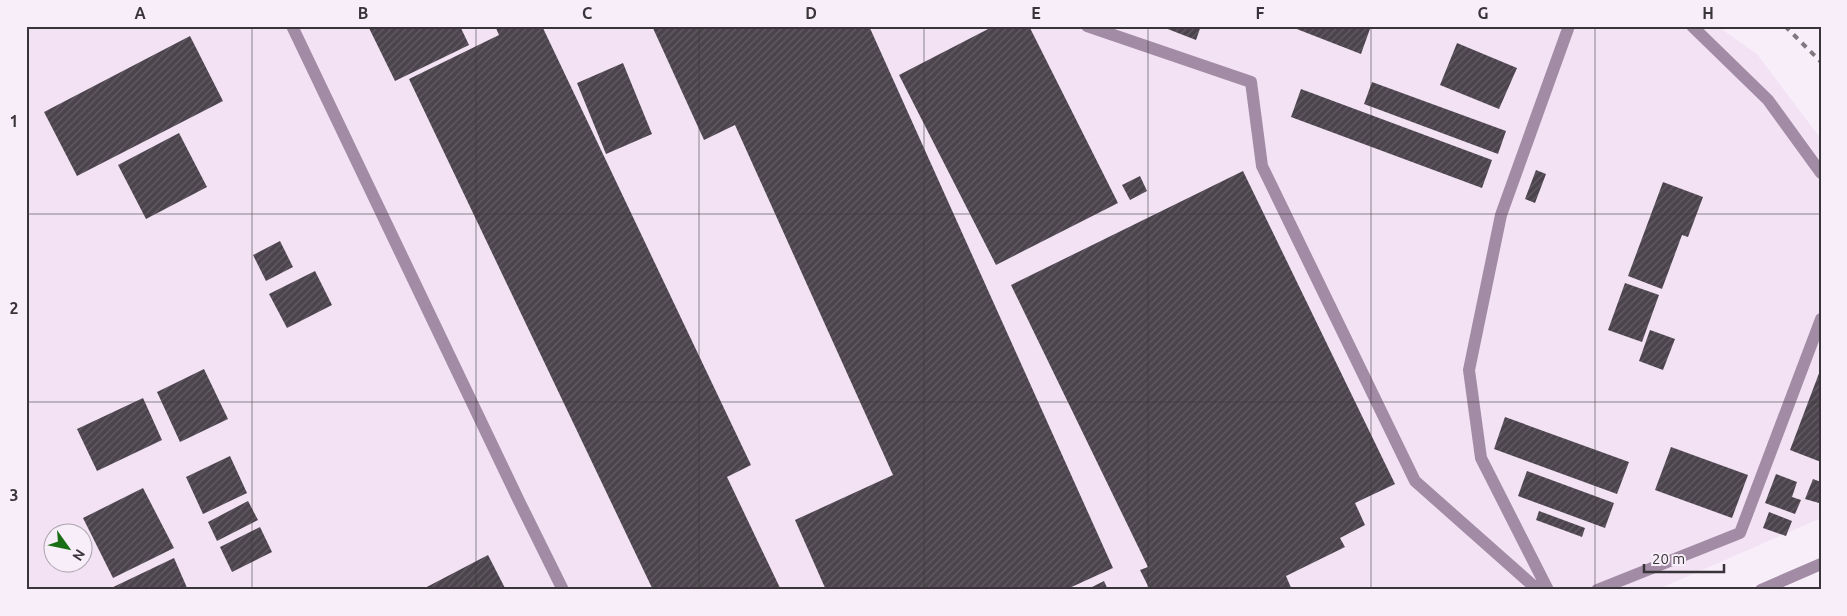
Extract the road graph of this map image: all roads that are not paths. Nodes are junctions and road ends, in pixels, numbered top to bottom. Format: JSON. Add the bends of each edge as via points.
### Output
{"nodes":[{"id":1,"x":292,"y":26,"type":"edge"},
{"id":2,"x":1087,"y":26,"type":"edge"},
{"id":3,"x":1569,"y":26,"type":"edge"},
{"id":4,"x":1692,"y":26,"type":"edge"},
{"id":5,"x":1821,"y":173,"type":"edge"},
{"id":6,"x":1821,"y":319,"type":"edge"},
{"id":7,"x":1821,"y":564,"type":"edge"},
{"id":8,"x":563,"y":590,"type":"edge"},
{"id":9,"x":1538,"y":590,"type":"edge"},
{"id":10,"x":1548,"y":590,"type":"edge"},
{"id":11,"x":1597,"y":590,"type":"edge"},
{"id":12,"x":1761,"y":590,"type":"edge"}],
"edges":[{"from":1,"to":8,"type":"street"},
{"from":2,"to":9,"type":"street","via":[[1251,82],[1262,166],[1415,481]]},
{"from":3,"to":10,"type":"street","via":[[1501,215],[1469,370],[1481,458]]},
{"from":4,"to":5,"type":"street","via":[[1768,100]]},
{"from":6,"to":11,"type":"street","via":[[1740,533]]},
{"from":7,"to":12,"type":"street"}]}
